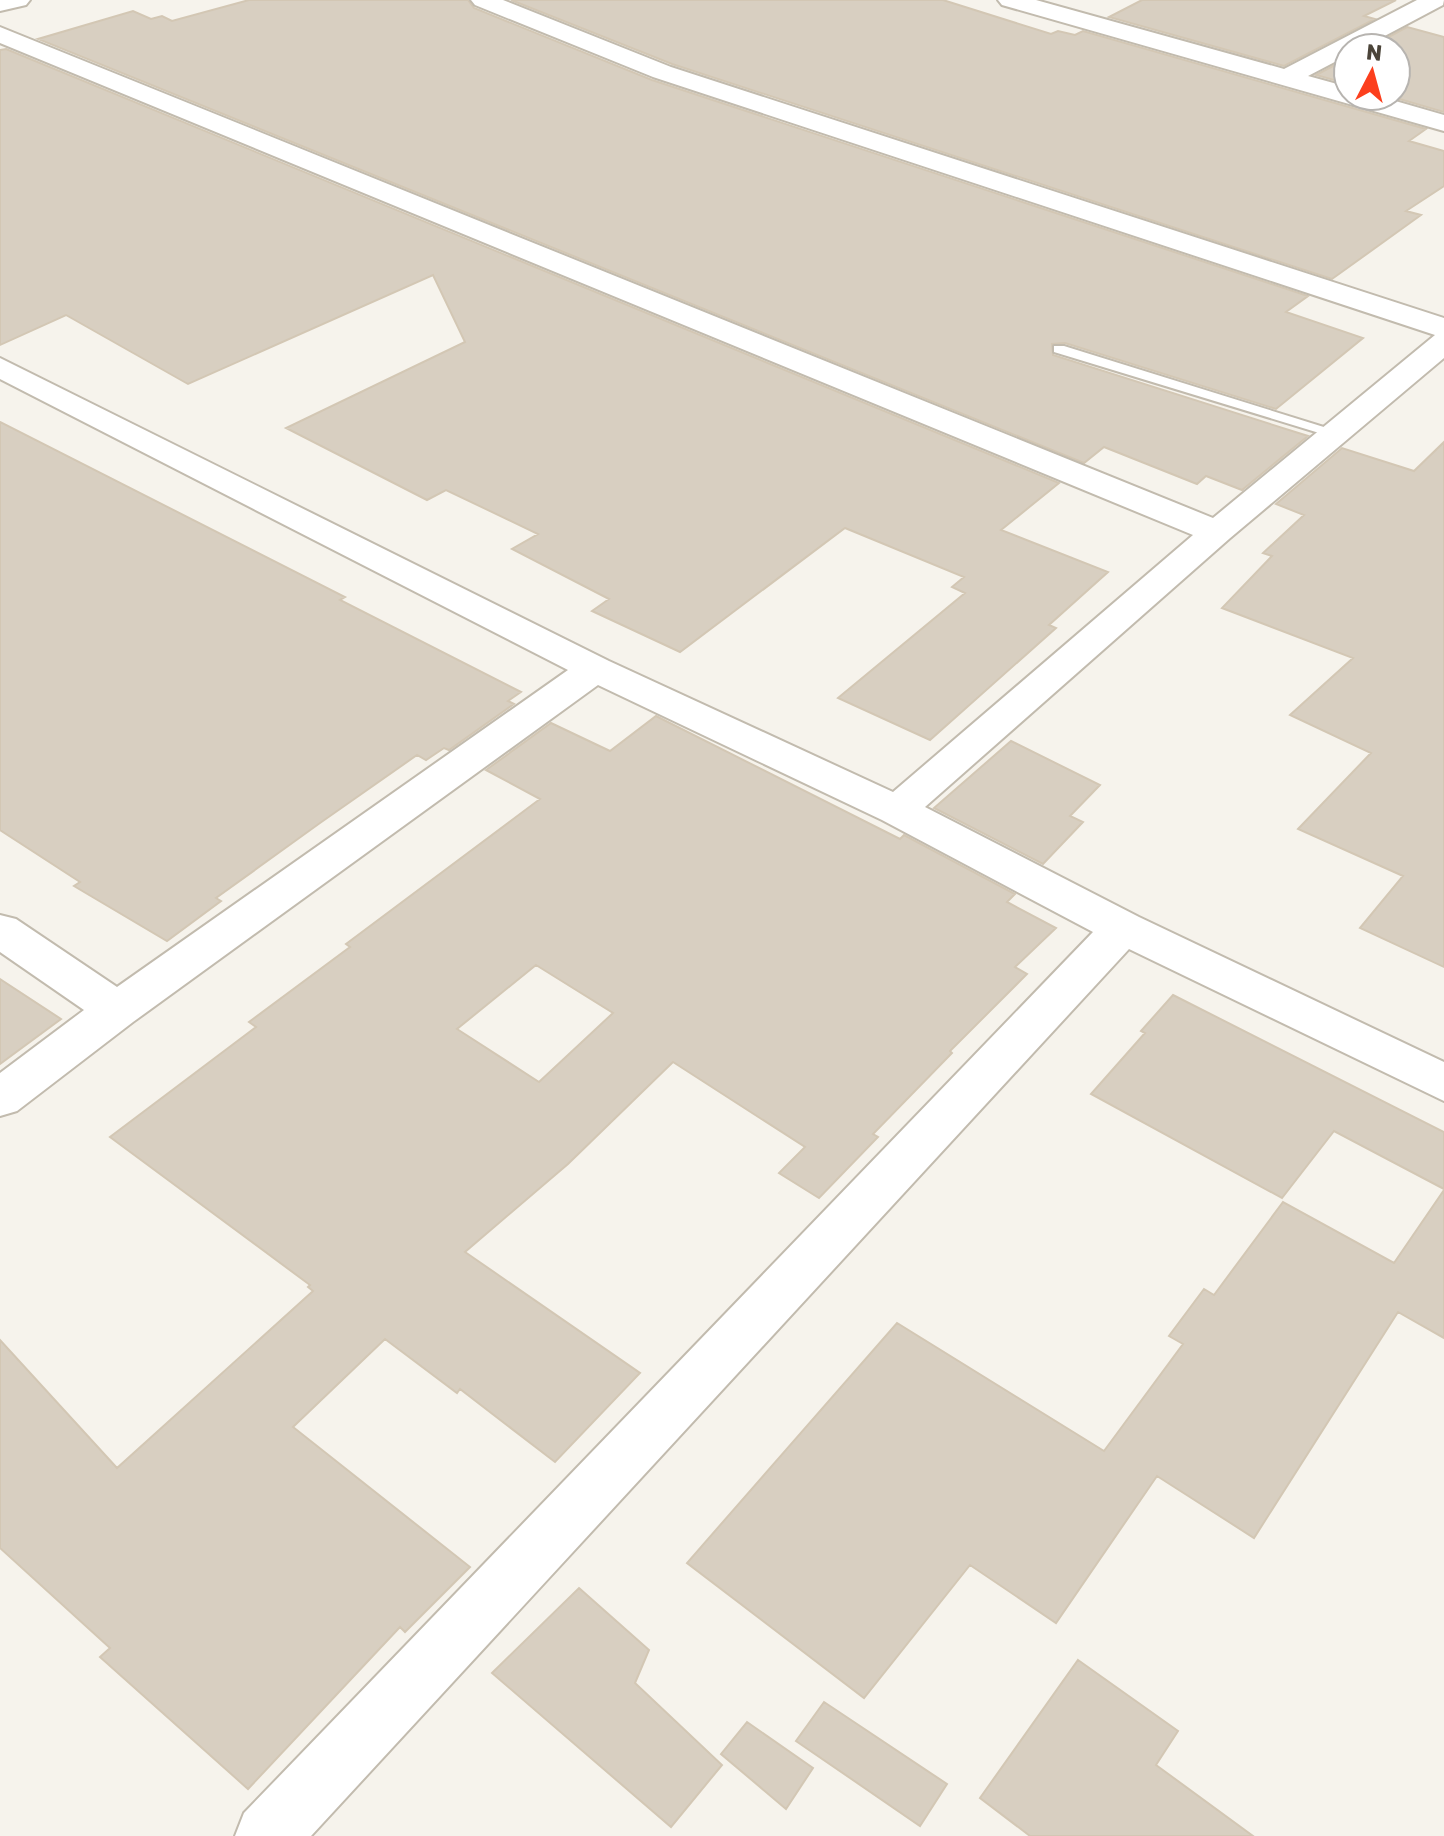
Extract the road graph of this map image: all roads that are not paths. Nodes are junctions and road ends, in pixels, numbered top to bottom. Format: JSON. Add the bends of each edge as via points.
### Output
{"nodes":[{"id":1,"x":18,"y":0,"type":"edge"},
{"id":2,"x":483,"y":0,"type":"edge"},
{"id":3,"x":1010,"y":0,"type":"edge"},
{"id":4,"x":1435,"y":0,"type":"edge"},
{"id":5,"x":0,"y":4,"type":"edge"},
{"id":6,"x":0,"y":34,"type":"edge"},
{"id":7,"x":1286,"y":78,"type":"junction"},
{"id":8,"x":1332,"y":91,"type":"edge"},
{"id":9,"x":1405,"y":112,"type":"edge"},
{"id":10,"x":1444,"y":123,"type":"edge"},
{"id":11,"x":1444,"y":328,"type":"edge"},
{"id":12,"x":1444,"y":342,"type":"edge"},
{"id":13,"x":1059,"y":349,"type":"dead end"},
{"id":14,"x":0,"y":367,"type":"edge"},
{"id":15,"x":1335,"y":433,"type":"junction"},
{"id":16,"x":1217,"y":532,"type":"junction"},
{"id":17,"x":595,"y":669,"type":"junction"},
{"id":18,"x":897,"y":810,"type":"junction"},
{"id":19,"x":1123,"y":928,"type":"junction"},
{"id":20,"x":0,"y":930,"type":"edge"},
{"id":21,"x":117,"y":1010,"type":"junction"},
{"id":22,"x":1444,"y":1083,"type":"edge"},
{"id":23,"x":0,"y":1098,"type":"edge"},
{"id":24,"x":267,"y":1836,"type":"edge"}],
"edges":[{"from":1,"to":5,"type":"street"},
{"from":2,"to":11,"type":"street","via":[[662,72]]},
{"from":3,"to":7,"type":"street"},
{"from":4,"to":7,"type":"street"},
{"from":6,"to":16,"type":"street"},
{"from":7,"to":8,"type":"street"},
{"from":9,"to":10,"type":"street"},
{"from":12,"to":15,"type":"street"},
{"from":13,"to":15,"type":"lane"},
{"from":14,"to":17,"type":"street"},
{"from":15,"to":16,"type":"street"},
{"from":16,"to":18,"type":"street"},
{"from":17,"to":18,"type":"street"},
{"from":17,"to":21,"type":"street"},
{"from":18,"to":19,"type":"street"},
{"from":19,"to":22,"type":"street"},
{"from":19,"to":24,"type":"street"},
{"from":20,"to":21,"type":"street"},
{"from":21,"to":23,"type":"street"}]}
